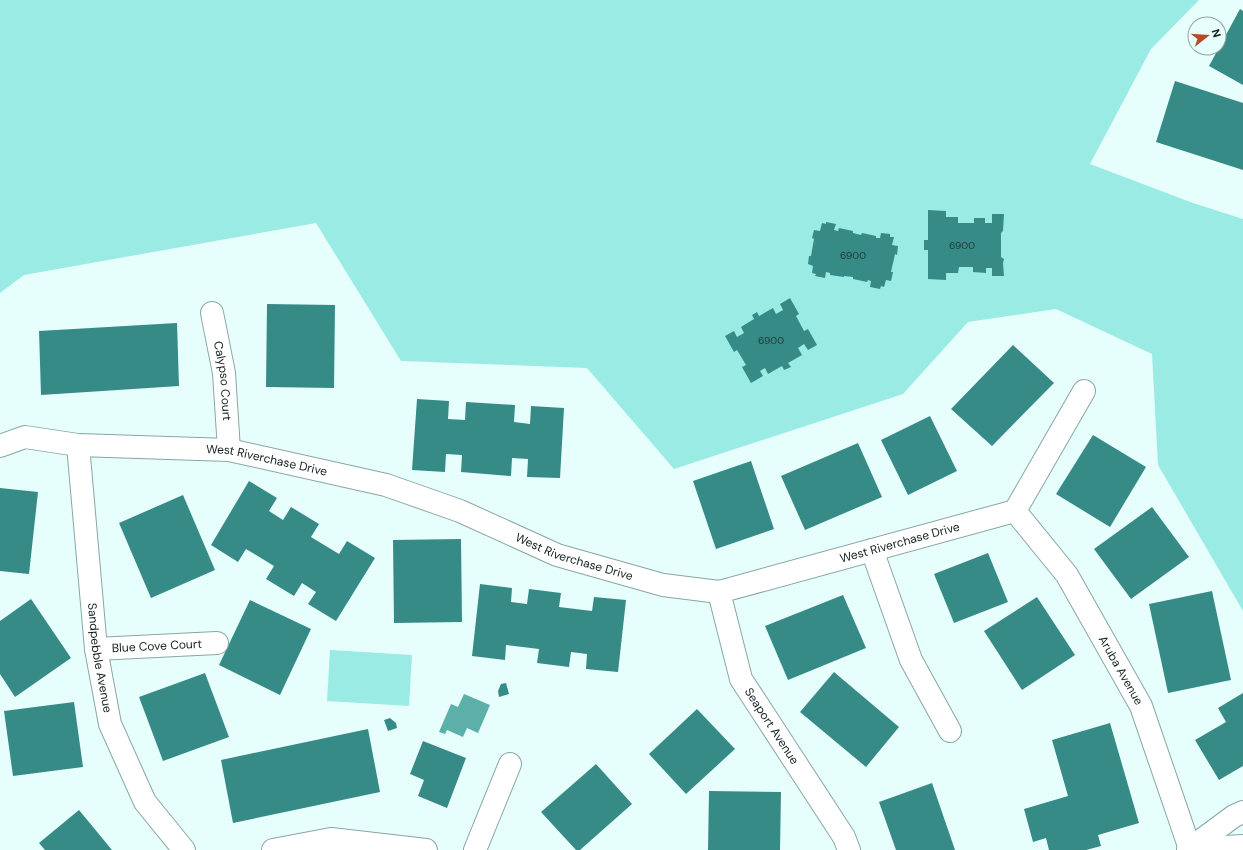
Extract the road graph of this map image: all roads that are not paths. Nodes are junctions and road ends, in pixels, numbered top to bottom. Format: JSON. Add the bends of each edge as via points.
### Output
{"nodes":[{"id":1,"x":212,"y":313,"type":"dead end"},
{"id":2,"x":1084,"y":391,"type":"dead end"},
{"id":3,"x":78,"y":445,"type":"junction"},
{"id":4,"x":0,"y":446,"type":"edge"},
{"id":5,"x":230,"y":450,"type":"junction"},
{"id":6,"x":1014,"y":511,"type":"junction"},
{"id":7,"x":872,"y":550,"type":"junction"},
{"id":8,"x":719,"y":592,"type":"junction"},
{"id":9,"x":217,"y":642,"type":"dead end"},
{"id":10,"x":96,"y":649,"type":"junction"},
{"id":11,"x":950,"y":731,"type":"dead end"},
{"id":12,"x":510,"y":764,"type":"dead end"},
{"id":13,"x":1243,"y":812,"type":"edge"},
{"id":14,"x":331,"y":844,"type":"edge"},
{"id":15,"x":1243,"y":846,"type":"edge"},
{"id":16,"x":1189,"y":849,"type":"edge"},
{"id":17,"x":184,"y":850,"type":"edge"},
{"id":18,"x":273,"y":850,"type":"edge"},
{"id":19,"x":426,"y":850,"type":"edge"},
{"id":20,"x":474,"y":850,"type":"edge"},
{"id":21,"x":849,"y":850,"type":"edge"}],
"edges":[{"from":1,"to":5,"type":"street","name":"Calypso Court","via":[[224,373]]},
{"from":2,"to":6,"type":"street"},
{"from":3,"to":4,"type":"street","name":"West Riverchase Drive","via":[[25,437]]},
{"from":3,"to":5,"type":"street","name":"West Riverchase Drive"},
{"from":3,"to":10,"type":"street","name":"Sandpebble Avenue"},
{"from":5,"to":8,"type":"street","name":"West Riverchase Drive","via":[[386,485],[460,511],[558,555],[663,585]]},
{"from":6,"to":7,"type":"street","name":"West Riverchase Drive"},
{"from":6,"to":16,"type":"street","name":"Aruba Avenue","via":[[1067,575],[1141,706]]},
{"from":7,"to":8,"type":"street","name":"West Riverchase Drive"},
{"from":7,"to":11,"type":"street","via":[[911,660]]},
{"from":8,"to":21,"type":"street","name":"Seaport Avenue","via":[[741,679],[844,836]]},
{"from":9,"to":10,"type":"street","name":"Blue Cove Court"},
{"from":10,"to":17,"type":"street","name":"Sandpebble Avenue","via":[[110,724],[144,802]]},
{"from":12,"to":20,"type":"street"},
{"from":13,"to":16,"type":"street"},
{"from":14,"to":18,"type":"street"},
{"from":14,"to":19,"type":"street"},
{"from":15,"to":16,"type":"street"}]}
